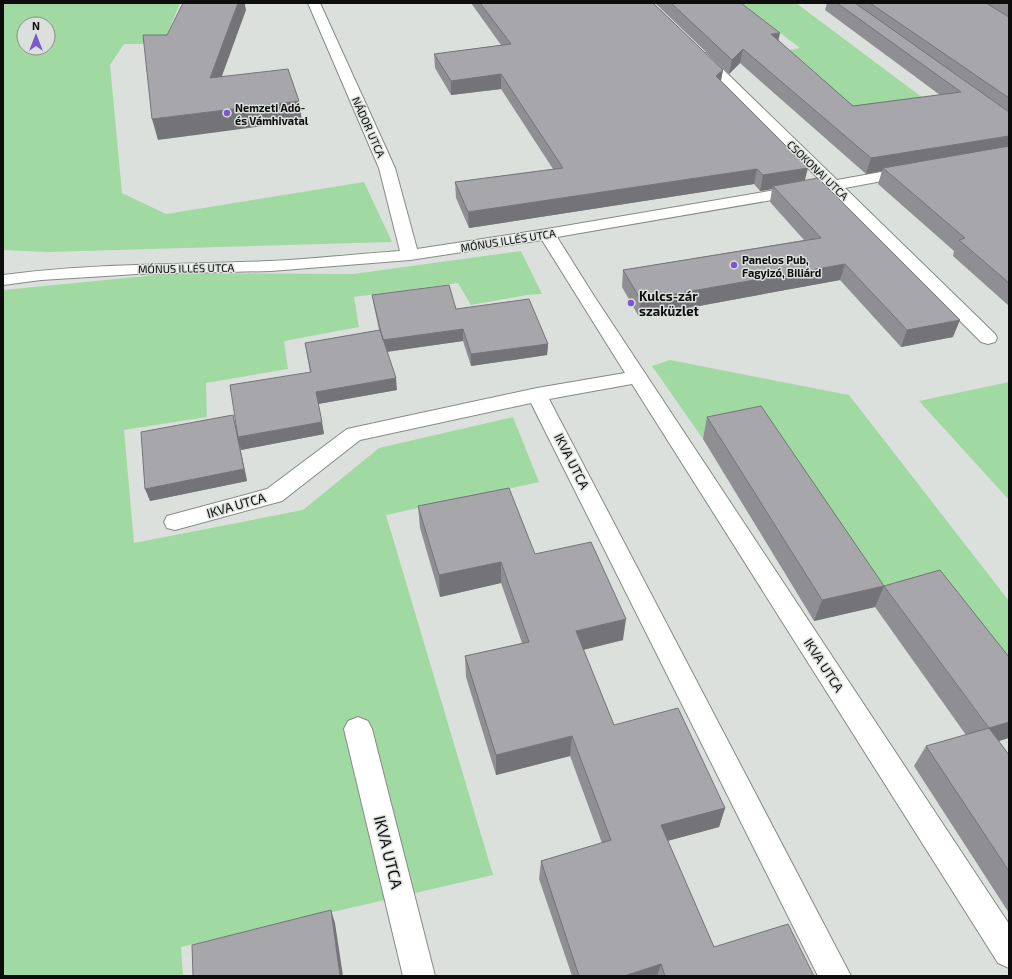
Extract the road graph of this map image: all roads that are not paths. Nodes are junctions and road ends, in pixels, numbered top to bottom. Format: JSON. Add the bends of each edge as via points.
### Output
{"nodes":[{"id":1,"x":314,"y":3,"type":"edge"},
{"id":2,"x":691,"y":47,"type":"edge"},
{"id":3,"x":923,"y":170,"type":"edge"},
{"id":4,"x":834,"y":185,"type":"junction"},
{"id":5,"x":547,"y":234,"type":"junction"},
{"id":6,"x":410,"y":255,"type":"junction"},
{"id":7,"x":3,"y":280,"type":"edge"},
{"id":8,"x":988,"y":338,"type":"dead end"},
{"id":9,"x":638,"y":377,"type":"junction"},
{"id":10,"x":537,"y":395,"type":"junction"},
{"id":11,"x":175,"y":522,"type":"dead end"},
{"id":12,"x":358,"y":729,"type":"dead end"},
{"id":13,"x":1009,"y":952,"type":"edge"},
{"id":14,"x":419,"y":976,"type":"edge"},
{"id":15,"x":835,"y":976,"type":"edge"}],
"edges":[{"from":1,"to":6,"type":"street","name":"NÁDOR UTCA","via":[[387,168]]},
{"from":2,"to":4,"type":"street","name":"CSOKONAI UTCA"},
{"from":3,"to":4,"type":"street","name":"MÓNUS ILLÉS UTCA"},
{"from":4,"to":5,"type":"street","name":"MÓNUS ILLÉS UTCA"},
{"from":4,"to":8,"type":"street","name":"CSOKONAI UTCA"},
{"from":5,"to":6,"type":"street","name":"MÓNUS ILLÉS UTCA"},
{"from":5,"to":9,"type":"street","name":"IKVA UTCA"},
{"from":6,"to":7,"type":"street","name":"MÓNUS ILLÉS UTCA","via":[[271,266],[137,269]]},
{"from":9,"to":10,"type":"street","name":"IKVA UTCA"},
{"from":9,"to":13,"type":"street","name":"IKVA UTCA"},
{"from":10,"to":11,"type":"street","name":"IKVA UTCA","via":[[354,434],[274,494]]},
{"from":10,"to":15,"type":"street","name":"IKVA UTCA"},
{"from":12,"to":14,"type":"street","name":"IKVA UTCA"}]}
